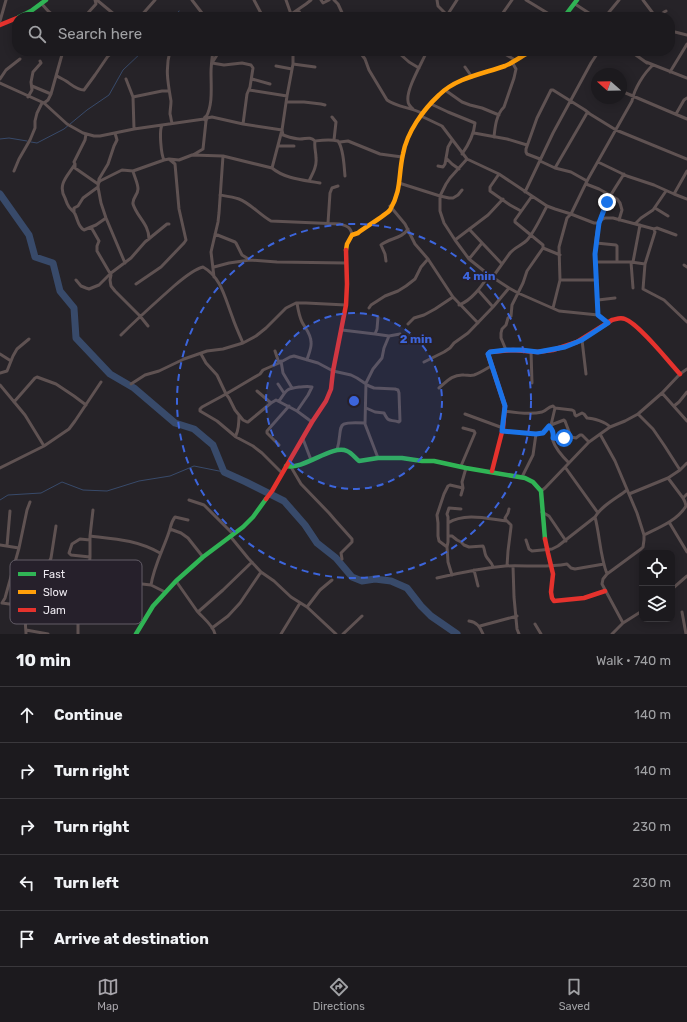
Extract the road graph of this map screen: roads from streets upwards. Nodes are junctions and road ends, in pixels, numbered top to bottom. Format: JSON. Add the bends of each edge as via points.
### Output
{"nodes":[{"id":1,"x":6,"y":0,"type":"edge"},
{"id":2,"x":46,"y":0,"type":"edge"},
{"id":3,"x":96,"y":0,"type":"edge"},
{"id":4,"x":155,"y":0,"type":"edge"},
{"id":5,"x":192,"y":0,"type":"edge"},
{"id":6,"x":254,"y":0,"type":"edge"},
{"id":7,"x":286,"y":0,"type":"edge"},
{"id":8,"x":311,"y":0,"type":"edge"},
{"id":9,"x":321,"y":0,"type":"edge"},
{"id":10,"x":329,"y":0,"type":"edge"},
{"id":11,"x":334,"y":0,"type":"edge"},
{"id":12,"x":437,"y":0,"type":"edge"},
{"id":13,"x":458,"y":0,"type":"edge"},
{"id":14,"x":512,"y":0,"type":"edge"},
{"id":15,"x":526,"y":0,"type":"edge"},
{"id":16,"x":619,"y":0,"type":"edge"},
{"id":17,"x":643,"y":0,"type":"edge"},
{"id":18,"x":576,"y":2,"type":"edge"},
{"id":19,"x":42,"y":3,"type":"junction"},
{"id":20,"x":298,"y":10,"type":"joint"},
{"id":21,"x":29,"y":12,"type":"edge"},
{"id":22,"x":50,"y":12,"type":"edge"},
{"id":23,"x":88,"y":12,"type":"edge"},
{"id":24,"x":110,"y":12,"type":"edge"},
{"id":25,"x":144,"y":12,"type":"edge"},
{"id":26,"x":201,"y":12,"type":"edge"},
{"id":27,"x":260,"y":12,"type":"edge"},
{"id":28,"x":290,"y":12,"type":"edge"},
{"id":29,"x":294,"y":12,"type":"edge"},
{"id":30,"x":342,"y":12,"type":"edge"},
{"id":31,"x":443,"y":12,"type":"edge"},
{"id":32,"x":450,"y":12,"type":"edge"},
{"id":33,"x":504,"y":12,"type":"edge"},
{"id":34,"x":546,"y":12,"type":"edge"},
{"id":35,"x":568,"y":12,"type":"edge"},
{"id":36,"x":589,"y":12,"type":"edge"},
{"id":37,"x":609,"y":12,"type":"edge"},
{"id":38,"x":652,"y":12,"type":"edge"},
{"id":39,"x":12,"y":20,"type":"edge"},
{"id":40,"x":0,"y":21,"type":"edge"},
{"id":41,"x":0,"y":25,"type":"edge"},
{"id":42,"x":687,"y":30,"type":"edge"},
{"id":43,"x":675,"y":32,"type":"edge"},
{"id":44,"x":686,"y":34,"type":"edge"},
{"id":45,"x":687,"y":44,"type":"edge"},
{"id":46,"x":62,"y":56,"type":"edge"},
{"id":47,"x":108,"y":56,"type":"edge"},
{"id":48,"x":168,"y":56,"type":"edge"},
{"id":49,"x":212,"y":56,"type":"edge"},
{"id":50,"x":216,"y":56,"type":"edge"},
{"id":51,"x":293,"y":56,"type":"edge"},
{"id":52,"x":363,"y":56,"type":"edge"},
{"id":53,"x":402,"y":56,"type":"edge"},
{"id":54,"x":424,"y":56,"type":"edge"},
{"id":55,"x":507,"y":56,"type":"edge"},
{"id":56,"x":522,"y":56,"type":"edge"},
{"id":57,"x":596,"y":56,"type":"edge"},
{"id":58,"x":637,"y":56,"type":"edge"},
{"id":59,"x":20,"y":59,"type":"dead end"},
{"id":60,"x":40,"y":61,"type":"dead end"},
{"id":61,"x":514,"y":61,"type":"junction"},
{"id":62,"x":646,"y":62,"type":"junction"},
{"id":63,"x":212,"y":63,"type":"junction"},
{"id":64,"x":293,"y":64,"type":"junction"},
{"id":65,"x":653,"y":65,"type":"junction"},
{"id":66,"x":276,"y":66,"type":"dead end"},
{"id":67,"x":315,"y":66,"type":"dead end"},
{"id":68,"x":465,"y":67,"type":"dead end"},
{"id":69,"x":419,"y":68,"type":"junction"},
{"id":70,"x":650,"y":68,"type":"junction"},
{"id":71,"x":292,"y":69,"type":"junction"},
{"id":72,"x":670,"y":72,"type":"junction"},
{"id":73,"x":56,"y":76,"type":"junction"},
{"id":74,"x":472,"y":77,"type":"junction"},
{"id":75,"x":687,"y":78,"type":"edge"},
{"id":76,"x":0,"y":79,"type":"edge"},
{"id":77,"x":126,"y":79,"type":"dead end"},
{"id":78,"x":252,"y":79,"type":"junction"},
{"id":79,"x":0,"y":83,"type":"edge"},
{"id":80,"x":270,"y":84,"type":"dead end"},
{"id":81,"x":32,"y":86,"type":"junction"},
{"id":82,"x":249,"y":90,"type":"junction"},
{"id":83,"x":445,"y":90,"type":"junction"},
{"id":84,"x":169,"y":91,"type":"junction"},
{"id":85,"x":51,"y":94,"type":"junction"},
{"id":86,"x":627,"y":94,"type":"edge"},
{"id":87,"x":287,"y":96,"type":"junction"},
{"id":88,"x":633,"y":96,"type":"junction"},
{"id":89,"x":28,"y":97,"type":"junction"},
{"id":90,"x":133,"y":97,"type":"junction"},
{"id":91,"x":687,"y":98,"type":"edge"},
{"id":92,"x":570,"y":100,"type":"junction"},
{"id":93,"x":286,"y":102,"type":"junction"},
{"id":94,"x":43,"y":103,"type":"junction"},
{"id":95,"x":431,"y":104,"type":"junction"},
{"id":96,"x":325,"y":105,"type":"dead end"},
{"id":97,"x":414,"y":110,"type":"junction"},
{"id":98,"x":587,"y":113,"type":"junction"},
{"id":99,"x":676,"y":114,"type":"junction"},
{"id":100,"x":422,"y":115,"type":"junction"},
{"id":101,"x":499,"y":115,"type":"junction"},
{"id":102,"x":332,"y":117,"type":"dead end"},
{"id":103,"x":206,"y":119,"type":"junction"},
{"id":104,"x":687,"y":119,"type":"edge"},
{"id":105,"x":172,"y":123,"type":"junction"},
{"id":106,"x":243,"y":124,"type":"junction"},
{"id":107,"x":162,"y":125,"type":"junction"},
{"id":108,"x":134,"y":129,"type":"junction"},
{"id":109,"x":282,"y":130,"type":"junction"},
{"id":110,"x":616,"y":130,"type":"junction"},
{"id":111,"x":115,"y":133,"type":"junction"},
{"id":112,"x":474,"y":133,"type":"junction"},
{"id":113,"x":86,"y":134,"type":"junction"},
{"id":114,"x":494,"y":137,"type":"junction"},
{"id":115,"x":334,"y":140,"type":"junction"},
{"id":116,"x":452,"y":140,"type":"junction"},
{"id":117,"x":315,"y":141,"type":"junction"},
{"id":118,"x":340,"y":142,"type":"junction"},
{"id":119,"x":527,"y":145,"type":"junction"},
{"id":120,"x":278,"y":146,"type":"junction"},
{"id":121,"x":294,"y":146,"type":"dead end"},
{"id":122,"x":462,"y":154,"type":"junction"},
{"id":123,"x":192,"y":155,"type":"junction"},
{"id":124,"x":223,"y":156,"type":"junction"},
{"id":125,"x":402,"y":158,"type":"junction"},
{"id":126,"x":446,"y":158,"type":"junction"},
{"id":127,"x":170,"y":159,"type":"junction"},
{"id":128,"x":467,"y":159,"type":"junction"},
{"id":129,"x":687,"y":159,"type":"edge"},
{"id":130,"x":164,"y":160,"type":"junction"},
{"id":131,"x":540,"y":160,"type":"junction"},
{"id":132,"x":598,"y":162,"type":"junction"},
{"id":133,"x":75,"y":164,"type":"junction"},
{"id":134,"x":438,"y":166,"type":"dead end"},
{"id":135,"x":272,"y":168,"type":"junction"},
{"id":136,"x":459,"y":168,"type":"junction"},
{"id":137,"x":555,"y":168,"type":"junction"},
{"id":138,"x":14,"y":170,"type":"dead end"},
{"id":139,"x":133,"y":170,"type":"junction"},
{"id":140,"x":687,"y":171,"type":"edge"},
{"id":141,"x":499,"y":174,"type":"junction"},
{"id":142,"x":624,"y":174,"type":"junction"},
{"id":143,"x":345,"y":176,"type":"dead end"},
{"id":144,"x":309,"y":181,"type":"junction"},
{"id":145,"x":587,"y":182,"type":"junction"},
{"id":146,"x":320,"y":183,"type":"dead end"},
{"id":147,"x":399,"y":183,"type":"junction"},
{"id":148,"x":98,"y":186,"type":"junction"},
{"id":149,"x":338,"y":186,"type":"dead end"},
{"id":150,"x":462,"y":190,"type":"dead end"},
{"id":151,"x":666,"y":191,"type":"junction"},
{"id":152,"x":525,"y":192,"type":"junction"},
{"id":153,"x":674,"y":194,"type":"junction"},
{"id":154,"x":220,"y":195,"type":"junction"},
{"id":155,"x":440,"y":196,"type":"junction"},
{"id":156,"x":532,"y":196,"type":"junction"},
{"id":157,"x":610,"y":196,"type":"junction"},
{"id":158,"x":503,"y":199,"type":"junction"},
{"id":159,"x":687,"y":199,"type":"edge"},
{"id":160,"x":390,"y":206,"type":"junction"},
{"id":161,"x":547,"y":206,"type":"junction"},
{"id":162,"x":655,"y":208,"type":"junction"},
{"id":163,"x":521,"y":211,"type":"junction"},
{"id":164,"x":74,"y":212,"type":"junction"},
{"id":165,"x":571,"y":214,"type":"junction"},
{"id":166,"x":668,"y":216,"type":"dead end"},
{"id":167,"x":106,"y":218,"type":"junction"},
{"id":168,"x":619,"y":220,"type":"junction"},
{"id":169,"x":328,"y":223,"type":"junction"},
{"id":170,"x":599,"y":223,"type":"junction"},
{"id":171,"x":169,"y":224,"type":"dead end"},
{"id":172,"x":635,"y":224,"type":"junction"},
{"id":173,"x":640,"y":225,"type":"junction"},
{"id":174,"x":91,"y":227,"type":"junction"},
{"id":175,"x":408,"y":229,"type":"junction"},
{"id":176,"x":469,"y":229,"type":"junction"},
{"id":177,"x":654,"y":229,"type":"junction"},
{"id":178,"x":215,"y":234,"type":"junction"},
{"id":179,"x":352,"y":234,"type":"junction"},
{"id":180,"x":531,"y":235,"type":"junction"},
{"id":181,"x":676,"y":235,"type":"dead end"},
{"id":182,"x":149,"y":239,"type":"junction"},
{"id":183,"x":455,"y":240,"type":"junction"},
{"id":184,"x":482,"y":243,"type":"junction"},
{"id":185,"x":596,"y":243,"type":"junction"},
{"id":186,"x":543,"y":248,"type":"junction"},
{"id":187,"x":560,"y":256,"type":"junction"},
{"id":188,"x":428,"y":259,"type":"junction"},
{"id":189,"x":469,"y":259,"type":"junction"},
{"id":190,"x":250,"y":260,"type":"junction"},
{"id":191,"x":386,"y":261,"type":"dead end"},
{"id":192,"x":596,"y":262,"type":"junction"},
{"id":193,"x":617,"y":262,"type":"junction"},
{"id":194,"x":632,"y":262,"type":"junction"},
{"id":195,"x":125,"y":263,"type":"junction"},
{"id":196,"x":346,"y":263,"type":"junction"},
{"id":197,"x":502,"y":264,"type":"junction"},
{"id":198,"x":645,"y":264,"type":"junction"},
{"id":199,"x":214,"y":267,"type":"junction"},
{"id":200,"x":111,"y":274,"type":"junction"},
{"id":201,"x":489,"y":275,"type":"junction"},
{"id":202,"x":214,"y":277,"type":"junction"},
{"id":203,"x":492,"y":278,"type":"junction"},
{"id":204,"x":76,"y":280,"type":"dead end"},
{"id":205,"x":560,"y":280,"type":"junction"},
{"id":206,"x":597,"y":280,"type":"junction"},
{"id":207,"x":136,"y":284,"type":"dead end"},
{"id":208,"x":508,"y":288,"type":"junction"},
{"id":209,"x":633,"y":288,"type":"dead end"},
{"id":210,"x":478,"y":290,"type":"junction"},
{"id":211,"x":518,"y":293,"type":"junction"},
{"id":212,"x":452,"y":297,"type":"junction"},
{"id":213,"x":615,"y":298,"type":"dead end"},
{"id":214,"x":598,"y":300,"type":"junction"},
{"id":215,"x":297,"y":303,"type":"junction"},
{"id":216,"x":346,"y":305,"type":"junction"},
{"id":217,"x":459,"y":305,"type":"junction"},
{"id":218,"x":493,"y":307,"type":"junction"},
{"id":219,"x":368,"y":308,"type":"dead end"},
{"id":220,"x":553,"y":308,"type":"junction"},
{"id":221,"x":598,"y":315,"type":"junction"},
{"id":222,"x":140,"y":316,"type":"junction"},
{"id":223,"x":378,"y":317,"type":"dead end"},
{"id":224,"x":687,"y":322,"type":"edge"},
{"id":225,"x":478,"y":323,"type":"junction"},
{"id":226,"x":608,"y":323,"type":"junction"},
{"id":227,"x":408,"y":324,"type":"dead end"},
{"id":228,"x":148,"y":326,"type":"dead end"},
{"id":229,"x":342,"y":330,"type":"junction"},
{"id":230,"x":375,"y":334,"type":"junction"},
{"id":231,"x":400,"y":334,"type":"dead end"},
{"id":232,"x":121,"y":335,"type":"dead end"},
{"id":233,"x":389,"y":336,"type":"junction"},
{"id":234,"x":29,"y":339,"type":"dead end"},
{"id":235,"x":582,"y":340,"type":"junction"},
{"id":236,"x":243,"y":343,"type":"junction"},
{"id":237,"x":506,"y":350,"type":"junction"},
{"id":238,"x":275,"y":351,"type":"dead end"},
{"id":239,"x":531,"y":351,"type":"junction"},
{"id":240,"x":0,"y":354,"type":"edge"},
{"id":241,"x":201,"y":354,"type":"junction"},
{"id":242,"x":307,"y":360,"type":"junction"},
{"id":243,"x":11,"y":361,"type":"junction"},
{"id":244,"x":280,"y":362,"type":"junction"},
{"id":245,"x":424,"y":362,"type":"dead end"},
{"id":246,"x":491,"y":366,"type":"junction"},
{"id":247,"x":687,"y":369,"type":"edge"},
{"id":248,"x":334,"y":371,"type":"junction"},
{"id":249,"x":0,"y":373,"type":"edge"},
{"id":250,"x":586,"y":374,"type":"dead end"},
{"id":251,"x":680,"y":374,"type":"junction"},
{"id":252,"x":101,"y":382,"type":"dead end"},
{"id":253,"x":366,"y":383,"type":"junction"},
{"id":254,"x":532,"y":383,"type":"dead end"},
{"id":255,"x":131,"y":384,"type":"dead end"},
{"id":256,"x":278,"y":384,"type":"dead end"},
{"id":257,"x":0,"y":385,"type":"edge"},
{"id":258,"x":292,"y":388,"type":"junction"},
{"id":259,"x":439,"y":388,"type":"dead end"},
{"id":260,"x":257,"y":391,"type":"dead end"},
{"id":261,"x":687,"y":392,"type":"edge"},
{"id":262,"x":284,"y":393,"type":"junction"},
{"id":263,"x":662,"y":393,"type":"junction"},
{"id":264,"x":226,"y":394,"type":"junction"},
{"id":265,"x":279,"y":401,"type":"junction"},
{"id":266,"x":14,"y":402,"type":"junction"},
{"id":267,"x":271,"y":402,"type":"junction"},
{"id":268,"x":86,"y":405,"type":"junction"},
{"id":269,"x":289,"y":406,"type":"junction"},
{"id":270,"x":674,"y":406,"type":"junction"},
{"id":271,"x":366,"y":408,"type":"junction"},
{"id":272,"x":556,"y":408,"type":"junction"},
{"id":273,"x":297,"y":411,"type":"junction"},
{"id":274,"x":505,"y":412,"type":"junction"},
{"id":275,"x":465,"y":414,"type":"dead end"},
{"id":276,"x":638,"y":414,"type":"junction"},
{"id":277,"x":239,"y":415,"type":"junction"},
{"id":278,"x":312,"y":422,"type":"junction"},
{"id":279,"x":687,"y":422,"type":"edge"},
{"id":280,"x":365,"y":423,"type":"junction"},
{"id":281,"x":550,"y":425,"type":"junction"},
{"id":282,"x":610,"y":427,"type":"junction"},
{"id":283,"x":463,"y":428,"type":"dead end"},
{"id":284,"x":502,"y":430,"type":"junction"},
{"id":285,"x":536,"y":434,"type":"junction"},
{"id":286,"x":600,"y":434,"type":"junction"},
{"id":287,"x":236,"y":437,"type":"junction"},
{"id":288,"x":571,"y":437,"type":"junction"},
{"id":289,"x":553,"y":438,"type":"junction"},
{"id":290,"x":303,"y":439,"type":"junction"},
{"id":291,"x":589,"y":442,"type":"junction"},
{"id":292,"x":279,"y":445,"type":"dead end"},
{"id":293,"x":44,"y":446,"type":"junction"},
{"id":294,"x":336,"y":451,"type":"junction"},
{"id":295,"x":378,"y":458,"type":"junction"},
{"id":296,"x":311,"y":460,"type":"junction"},
{"id":297,"x":569,"y":463,"type":"junction"},
{"id":298,"x":687,"y":463,"type":"edge"},
{"id":299,"x":0,"y":467,"type":"edge"},
{"id":300,"x":289,"y":467,"type":"junction"},
{"id":301,"x":464,"y":467,"type":"junction"},
{"id":302,"x":565,"y":467,"type":"junction"},
{"id":303,"x":680,"y":470,"type":"junction"},
{"id":304,"x":492,"y":471,"type":"junction"},
{"id":305,"x":282,"y":473,"type":"junction"},
{"id":306,"x":522,"y":477,"type":"junction"},
{"id":307,"x":668,"y":478,"type":"junction"},
{"id":308,"x":463,"y":488,"type":"junction"},
{"id":309,"x":541,"y":491,"type":"junction"},
{"id":310,"x":628,"y":492,"type":"junction"},
{"id":311,"x":687,"y":494,"type":"edge"},
{"id":312,"x":461,"y":496,"type":"dead end"},
{"id":313,"x":683,"y":498,"type":"junction"},
{"id":314,"x":189,"y":500,"type":"dead end"},
{"id":315,"x":30,"y":502,"type":"dead end"},
{"id":316,"x":460,"y":509,"type":"dead end"},
{"id":317,"x":509,"y":509,"type":"dead end"},
{"id":318,"x":93,"y":510,"type":"dead end"},
{"id":319,"x":10,"y":511,"type":"dead end"},
{"id":320,"x":542,"y":512,"type":"junction"},
{"id":321,"x":598,"y":513,"type":"junction"},
{"id":322,"x":595,"y":517,"type":"junction"},
{"id":323,"x":188,"y":520,"type":"dead end"},
{"id":324,"x":507,"y":521,"type":"junction"},
{"id":325,"x":448,"y":522,"type":"junction"},
{"id":326,"x":670,"y":522,"type":"junction"},
{"id":327,"x":56,"y":526,"type":"dead end"},
{"id":328,"x":170,"y":529,"type":"junction"},
{"id":329,"x":232,"y":535,"type":"junction"},
{"id":330,"x":644,"y":535,"type":"junction"},
{"id":331,"x":448,"y":536,"type":"junction"},
{"id":332,"x":90,"y":538,"type":"junction"},
{"id":333,"x":526,"y":540,"type":"dead end"},
{"id":334,"x":566,"y":541,"type":"junction"},
{"id":335,"x":0,"y":545,"type":"edge"},
{"id":336,"x":7,"y":546,"type":"junction"},
{"id":337,"x":447,"y":547,"type":"junction"},
{"id":338,"x":19,"y":548,"type":"junction"},
{"id":339,"x":546,"y":549,"type":"junction"},
{"id":340,"x":687,"y":552,"type":"edge"},
{"id":341,"x":160,"y":553,"type":"junction"},
{"id":342,"x":90,"y":557,"type":"junction"},
{"id":343,"x":203,"y":557,"type":"junction"},
{"id":344,"x":342,"y":559,"type":"dead end"},
{"id":345,"x":15,"y":560,"type":"edge"},
{"id":346,"x":49,"y":560,"type":"edge"},
{"id":347,"x":90,"y":560,"type":"edge"},
{"id":348,"x":252,"y":562,"type":"junction"},
{"id":349,"x":604,"y":564,"type":"junction"},
{"id":350,"x":551,"y":565,"type":"junction"},
{"id":351,"x":507,"y":566,"type":"junction"},
{"id":352,"x":513,"y":566,"type":"junction"},
{"id":353,"x":493,"y":567,"type":"junction"},
{"id":354,"x":474,"y":570,"type":"junction"},
{"id":355,"x":261,"y":572,"type":"junction"},
{"id":356,"x":607,"y":574,"type":"junction"},
{"id":357,"x":452,"y":575,"type":"junction"},
{"id":358,"x":687,"y":576,"type":"edge"},
{"id":359,"x":437,"y":578,"type":"dead end"},
{"id":360,"x":10,"y":579,"type":"edge"},
{"id":361,"x":332,"y":580,"type":"dead end"},
{"id":362,"x":176,"y":581,"type":"junction"},
{"id":363,"x":142,"y":584,"type":"edge"},
{"id":364,"x":151,"y":585,"type":"junction"},
{"id":365,"x":478,"y":586,"type":"dead end"},
{"id":366,"x":675,"y":586,"type":"edge"},
{"id":367,"x":605,"y":591,"type":"junction"},
{"id":368,"x":165,"y":592,"type":"junction"},
{"id":369,"x":1,"y":603,"type":"edge"},
{"id":370,"x":300,"y":603,"type":"junction"},
{"id":371,"x":307,"y":607,"type":"junction"},
{"id":372,"x":198,"y":612,"type":"junction"},
{"id":373,"x":682,"y":612,"type":"dead end"},
{"id":374,"x":639,"y":613,"type":"edge"},
{"id":375,"x":362,"y":616,"type":"dead end"},
{"id":376,"x":517,"y":616,"type":"junction"},
{"id":377,"x":469,"y":621,"type":"dead end"},
{"id":378,"x":623,"y":623,"type":"junction"},
{"id":379,"x":535,"y":624,"type":"dead end"},
{"id":380,"x":480,"y":627,"type":"junction"},
{"id":381,"x":212,"y":628,"type":"junction"},
{"id":382,"x":26,"y":632,"type":"edge"},
{"id":383,"x":48,"y":634,"type":"edge"},
{"id":384,"x":136,"y":634,"type":"edge"},
{"id":385,"x":214,"y":634,"type":"edge"},
{"id":386,"x":281,"y":634,"type":"edge"},
{"id":387,"x":336,"y":634,"type":"edge"},
{"id":388,"x":342,"y":634,"type":"edge"},
{"id":389,"x":483,"y":634,"type":"edge"},
{"id":390,"x":519,"y":634,"type":"edge"},
{"id":391,"x":541,"y":634,"type":"edge"},
{"id":392,"x":612,"y":634,"type":"edge"},
{"id":393,"x":686,"y":634,"type":"edge"}],
"edges":[{"from":1,"to":40,"type":"street"},
{"from":2,"to":19,"type":"street"},
{"from":3,"to":23,"type":"street","via":[[96,4]]},
{"from":3,"to":24,"type":"street"},
{"from":4,"to":25,"type":"street"},
{"from":5,"to":26,"type":"street"},
{"from":6,"to":27,"type":"street"},
{"from":7,"to":28,"type":"street"},
{"from":8,"to":20,"type":"street"},
{"from":9,"to":10,"type":"street","via":[[323,3]]},
{"from":11,"to":30,"type":"street"},
{"from":12,"to":31,"type":"street"},
{"from":13,"to":32,"type":"street"},
{"from":14,"to":33,"type":"street"},
{"from":15,"to":34,"type":"street"},
{"from":16,"to":37,"type":"street"},
{"from":17,"to":38,"type":"street"},
{"from":18,"to":35,"type":"street"},
{"from":18,"to":36,"type":"street"},
{"from":19,"to":21,"type":"street"},
{"from":19,"to":22,"type":"street"},
{"from":20,"to":29,"type":"street"},
{"from":39,"to":41,"type":"street"},
{"from":42,"to":44,"type":"street"},
{"from":43,"to":44,"type":"street"},
{"from":45,"to":72,"type":"street"},
{"from":46,"to":73,"type":"street"},
{"from":47,"to":73,"type":"street","via":[[84,90]]},
{"from":48,"to":84,"type":"street"},
{"from":49,"to":63,"type":"street"},
{"from":50,"to":63,"type":"street"},
{"from":51,"to":64,"type":"street"},
{"from":52,"to":97,"type":"street","via":[[387,100]]},
{"from":53,"to":69,"type":"street"},
{"from":54,"to":69,"type":"street"},
{"from":55,"to":61,"type":"street"},
{"from":56,"to":61,"type":"street"},
{"from":57,"to":92,"type":"street"},
{"from":58,"to":62,"type":"street"},
{"from":59,"to":76,"type":"street","via":[[6,70]]},
{"from":60,"to":81,"type":"street","via":[[33,72]]},
{"from":61,"to":74,"type":"street"},
{"from":61,"to":101,"type":"street","via":[[514,78]]},
{"from":62,"to":65,"type":"street"},
{"from":62,"to":70,"type":"street"},
{"from":63,"to":78,"type":"street","via":[[251,65]]},
{"from":63,"to":103,"type":"street","via":[[210,108]]},
{"from":64,"to":67,"type":"street"},
{"from":64,"to":71,"type":"street"},
{"from":65,"to":70,"type":"street"},
{"from":65,"to":72,"type":"street"},
{"from":66,"to":71,"type":"street"},
{"from":68,"to":74,"type":"street"},
{"from":69,"to":97,"type":"street","via":[[408,96],[409,104]]},
{"from":70,"to":88,"type":"street"},
{"from":71,"to":87,"type":"street"},
{"from":72,"to":75,"type":"street"},
{"from":73,"to":85,"type":"street"},
{"from":74,"to":83,"type":"street","via":[[454,83]]},
{"from":77,"to":90,"type":"street"},
{"from":78,"to":80,"type":"street"},
{"from":78,"to":82,"type":"street"},
{"from":79,"to":89,"type":"street"},
{"from":81,"to":85,"type":"street"},
{"from":81,"to":89,"type":"street"},
{"from":82,"to":87,"type":"street"},
{"from":82,"to":106,"type":"street"},
{"from":83,"to":95,"type":"street"},
{"from":83,"to":101,"type":"street","via":[[462,102]]},
{"from":84,"to":90,"type":"street","via":[[162,90]]},
{"from":84,"to":105,"type":"street"},
{"from":85,"to":94,"type":"street"},
{"from":86,"to":88,"type":"street"},
{"from":87,"to":93,"type":"street"},
{"from":88,"to":99,"type":"street"},
{"from":88,"to":110,"type":"street"},
{"from":89,"to":94,"type":"street"},
{"from":90,"to":108,"type":"street"},
{"from":91,"to":99,"type":"street"},
{"from":92,"to":98,"type":"street"},
{"from":92,"to":119,"type":"street","via":[[551,90],[536,118]]},
{"from":92,"to":131,"type":"street"},
{"from":93,"to":96,"type":"street"},
{"from":93,"to":109,"type":"street"},
{"from":94,"to":113,"type":"street","via":[[67,124]]},
{"from":94,"to":138,"type":"street","via":[[30,140]]},
{"from":95,"to":100,"type":"street"},
{"from":95,"to":112,"type":"street","via":[[474,122]]},
{"from":97,"to":100,"type":"street"},
{"from":98,"to":110,"type":"street"},
{"from":98,"to":137,"type":"street"},
{"from":99,"to":104,"type":"street"},
{"from":100,"to":116,"type":"street","via":[[442,126]]},
{"from":100,"to":125,"type":"street","via":[[407,140]]},
{"from":101,"to":114,"type":"street"},
{"from":102,"to":115,"type":"street","via":[[336,122]]},
{"from":103,"to":105,"type":"street"},
{"from":103,"to":106,"type":"street","via":[[212,117]]},
{"from":103,"to":123,"type":"street","via":[[203,149]]},
{"from":105,"to":107,"type":"street"},
{"from":106,"to":109,"type":"street"},
{"from":107,"to":108,"type":"street"},
{"from":107,"to":130,"type":"street","via":[[160,130]]},
{"from":108,"to":111,"type":"street"},
{"from":109,"to":117,"type":"street","via":[[283,135]]},
{"from":109,"to":120,"type":"street"},
{"from":110,"to":129,"type":"street"},
{"from":110,"to":132,"type":"street"},
{"from":111,"to":113,"type":"street","via":[[100,136]]},
{"from":111,"to":148,"type":"street","via":[[117,140]]},
{"from":112,"to":114,"type":"street"},
{"from":112,"to":122,"type":"street"},
{"from":113,"to":133,"type":"street"},
{"from":114,"to":119,"type":"street"},
{"from":115,"to":117,"type":"street"},
{"from":115,"to":118,"type":"street"},
{"from":116,"to":122,"type":"street"},
{"from":116,"to":126,"type":"street"},
{"from":117,"to":144,"type":"street","via":[[315,167]]},
{"from":118,"to":125,"type":"street","via":[[348,141],[380,154]]},
{"from":118,"to":143,"type":"street"},
{"from":119,"to":131,"type":"street","via":[[526,152]]},
{"from":120,"to":121,"type":"street"},
{"from":120,"to":135,"type":"street"},
{"from":122,"to":128,"type":"street"},
{"from":123,"to":124,"type":"street"},
{"from":123,"to":127,"type":"street","via":[[179,160]]},
{"from":124,"to":135,"type":"street"},
{"from":124,"to":154,"type":"street"},
{"from":125,"to":147,"type":"street"},
{"from":126,"to":134,"type":"street","via":[[443,167]]},
{"from":126,"to":136,"type":"street"},
{"from":127,"to":130,"type":"street"},
{"from":127,"to":207,"type":"street","via":[[175,164],[186,240],[161,267]]},
{"from":128,"to":136,"type":"street"},
{"from":128,"to":141,"type":"street"},
{"from":130,"to":139,"type":"street"},
{"from":131,"to":137,"type":"street"},
{"from":131,"to":152,"type":"street"},
{"from":132,"to":142,"type":"street"},
{"from":132,"to":145,"type":"street"},
{"from":133,"to":148,"type":"street","via":[[75,168]]},
{"from":133,"to":164,"type":"street","via":[[66,176],[61,190]]},
{"from":135,"to":144,"type":"street","via":[[280,174]]},
{"from":136,"to":155,"type":"street"},
{"from":137,"to":145,"type":"street","via":[[571,172]]},
{"from":139,"to":148,"type":"street","via":[[122,170],[100,181]]},
{"from":139,"to":182,"type":"street","via":[[138,188],[133,204],[148,232]]},
{"from":140,"to":153,"type":"street"},
{"from":141,"to":152,"type":"street"},
{"from":141,"to":158,"type":"street","via":[[490,191]]},
{"from":142,"to":151,"type":"street"},
{"from":142,"to":157,"type":"street"},
{"from":144,"to":146,"type":"street"},
{"from":145,"to":157,"type":"street"},
{"from":145,"to":165,"type":"street"},
{"from":147,"to":155,"type":"street"},
{"from":147,"to":160,"type":"street","via":[[397,195]]},
{"from":148,"to":164,"type":"street","via":[[83,198],[74,208]]},
{"from":148,"to":167,"type":"street"},
{"from":149,"to":169,"type":"street","via":[[332,188],[330,193]]},
{"from":150,"to":155,"type":"street","via":[[453,198]]},
{"from":151,"to":153,"type":"street"},
{"from":151,"to":162,"type":"street"},
{"from":152,"to":156,"type":"street"},
{"from":153,"to":159,"type":"street"},
{"from":154,"to":169,"type":"street","via":[[245,202],[271,222]]},
{"from":154,"to":178,"type":"street"},
{"from":155,"to":183,"type":"street","via":[[440,211],[444,223]]},
{"from":156,"to":161,"type":"street"},
{"from":156,"to":163,"type":"street"},
{"from":157,"to":168,"type":"street","via":[[620,203],[622,210]]},
{"from":157,"to":170,"type":"street"},
{"from":158,"to":163,"type":"street"},
{"from":158,"to":176,"type":"street","via":[[488,215]]},
{"from":160,"to":175,"type":"street"},
{"from":160,"to":179,"type":"street","via":[[389,210],[360,232]]},
{"from":161,"to":165,"type":"street"},
{"from":161,"to":180,"type":"street"},
{"from":162,"to":166,"type":"street"},
{"from":162,"to":172,"type":"street"},
{"from":163,"to":180,"type":"street","via":[[515,222]]},
{"from":164,"to":174,"type":"street","via":[[80,227],[84,230]]},
{"from":165,"to":170,"type":"street"},
{"from":165,"to":187,"type":"street","via":[[567,218],[559,247]]},
{"from":167,"to":174,"type":"street"},
{"from":167,"to":195,"type":"street"},
{"from":168,"to":170,"type":"street","via":[[603,218]]},
{"from":168,"to":172,"type":"street"},
{"from":169,"to":179,"type":"street","via":[[346,226]]},
{"from":170,"to":185,"type":"street"},
{"from":171,"to":182,"type":"street"},
{"from":172,"to":173,"type":"street"},
{"from":173,"to":177,"type":"street"},
{"from":173,"to":194,"type":"street"},
{"from":174,"to":200,"type":"street","via":[[99,241],[97,252]]},
{"from":175,"to":188,"type":"street"},
{"from":175,"to":191,"type":"street","via":[[406,233],[381,245]]},
{"from":176,"to":183,"type":"street"},
{"from":176,"to":184,"type":"street"},
{"from":177,"to":181,"type":"street"},
{"from":177,"to":198,"type":"street"},
{"from":178,"to":190,"type":"street","via":[[235,242],[242,255]]},
{"from":178,"to":199,"type":"street","via":[[211,252]]},
{"from":179,"to":196,"type":"street","via":[[347,244]]},
{"from":180,"to":186,"type":"street","via":[[543,245]]},
{"from":180,"to":197,"type":"street","via":[[514,249]]},
{"from":182,"to":195,"type":"street"},
{"from":183,"to":189,"type":"street"},
{"from":184,"to":189,"type":"street"},
{"from":184,"to":197,"type":"street"},
{"from":185,"to":192,"type":"street"},
{"from":185,"to":193,"type":"street","via":[[616,245]]},
{"from":186,"to":187,"type":"street"},
{"from":186,"to":211,"type":"street","via":[[527,271]]},
{"from":187,"to":205,"type":"street"},
{"from":188,"to":212,"type":"street"},
{"from":188,"to":219,"type":"street","via":[[415,279]]},
{"from":189,"to":201,"type":"street"},
{"from":190,"to":196,"type":"street"},
{"from":190,"to":199,"type":"street"},
{"from":192,"to":193,"type":"street"},
{"from":192,"to":206,"type":"street"},
{"from":193,"to":194,"type":"street"},
{"from":194,"to":198,"type":"street"},
{"from":194,"to":209,"type":"street"},
{"from":195,"to":200,"type":"street"},
{"from":196,"to":216,"type":"street"},
{"from":197,"to":203,"type":"street"},
{"from":198,"to":224,"type":"street","via":[[643,289],[664,300]]},
{"from":199,"to":202,"type":"street"},
{"from":200,"to":204,"type":"street","via":[[89,289],[80,286]]},
{"from":200,"to":222,"type":"street","via":[[111,286]]},
{"from":201,"to":203,"type":"street"},
{"from":201,"to":210,"type":"street"},
{"from":202,"to":222,"type":"street","via":[[205,268],[199,268]]},
{"from":202,"to":236,"type":"street","via":[[223,292]]},
{"from":203,"to":208,"type":"street"},
{"from":205,"to":206,"type":"street"},
{"from":205,"to":220,"type":"street"},
{"from":206,"to":214,"type":"street"},
{"from":208,"to":211,"type":"street"},
{"from":208,"to":218,"type":"street"},
{"from":210,"to":217,"type":"street"},
{"from":210,"to":218,"type":"street"},
{"from":211,"to":220,"type":"street"},
{"from":211,"to":237,"type":"street","via":[[512,305],[511,316],[501,333]]},
{"from":212,"to":217,"type":"street"},
{"from":212,"to":227,"type":"street","via":[[435,310],[414,318]]},
{"from":213,"to":214,"type":"street"},
{"from":214,"to":221,"type":"street"},
{"from":215,"to":216,"type":"street"},
{"from":215,"to":236,"type":"street","via":[[286,308],[266,328]]},
{"from":215,"to":242,"type":"street","via":[[300,318],[312,341]]},
{"from":216,"to":229,"type":"street"},
{"from":217,"to":225,"type":"street"},
{"from":218,"to":225,"type":"street"},
{"from":220,"to":221,"type":"street","via":[[558,311]]},
{"from":221,"to":226,"type":"street"},
{"from":222,"to":228,"type":"street"},
{"from":222,"to":232,"type":"street"},
{"from":223,"to":230,"type":"street"},
{"from":225,"to":245,"type":"street","via":[[450,348]]},
{"from":226,"to":235,"type":"street"},
{"from":226,"to":251,"type":"street","via":[[625,318]]},
{"from":229,"to":230,"type":"street"},
{"from":229,"to":248,"type":"street"},
{"from":230,"to":233,"type":"street"},
{"from":231,"to":233,"type":"street"},
{"from":233,"to":253,"type":"street","via":[[382,358]]},
{"from":234,"to":243,"type":"street","via":[[17,349]]},
{"from":235,"to":239,"type":"street","via":[[543,352]]},
{"from":235,"to":250,"type":"street"},
{"from":236,"to":241,"type":"street"},
{"from":237,"to":239,"type":"street"},
{"from":237,"to":246,"type":"street","via":[[488,354]]},
{"from":238,"to":244,"type":"street"},
{"from":239,"to":254,"type":"street"},
{"from":240,"to":243,"type":"street"},
{"from":241,"to":255,"type":"street","via":[[146,375]]},
{"from":241,"to":264,"type":"street","via":[[217,375]]},
{"from":242,"to":244,"type":"street","via":[[294,356]]},
{"from":242,"to":248,"type":"street"},
{"from":243,"to":249,"type":"street","via":[[7,371]]},
{"from":244,"to":258,"type":"street"},
{"from":244,"to":264,"type":"street"},
{"from":246,"to":259,"type":"street","via":[[476,374],[452,377]]},
{"from":246,"to":274,"type":"street"},
{"from":247,"to":251,"type":"street"},
{"from":248,"to":253,"type":"street","via":[[351,375]]},
{"from":248,"to":278,"type":"street","via":[[326,401]]},
{"from":251,"to":263,"type":"street"},
{"from":252,"to":268,"type":"street"},
{"from":253,"to":271,"type":"street"},
{"from":253,"to":271,"type":"street","via":[[374,388],[398,390],[400,421],[389,420],[384,412],[374,412]]},
{"from":256,"to":262,"type":"street"},
{"from":257,"to":266,"type":"street"},
{"from":258,"to":262,"type":"street"},
{"from":258,"to":273,"type":"street","via":[[312,387]]},
{"from":260,"to":267,"type":"street"},
{"from":261,"to":270,"type":"street"},
{"from":262,"to":265,"type":"street"},
{"from":263,"to":270,"type":"street"},
{"from":263,"to":276,"type":"street"},
{"from":264,"to":277,"type":"street"},
{"from":264,"to":287,"type":"street","via":[[202,407],[200,411]]},
{"from":265,"to":267,"type":"street"},
{"from":265,"to":269,"type":"street"},
{"from":266,"to":268,"type":"street","via":[[37,377],[56,384]]},
{"from":266,"to":293,"type":"street"},
{"from":267,"to":277,"type":"street","via":[[248,422]]},
{"from":268,"to":293,"type":"street","via":[[69,429]]},
{"from":269,"to":273,"type":"street"},
{"from":269,"to":292,"type":"street","via":[[267,431]]},
{"from":270,"to":279,"type":"street"},
{"from":271,"to":280,"type":"street"},
{"from":272,"to":274,"type":"street","via":[[549,407],[544,412],[536,413]]},
{"from":272,"to":281,"type":"street"},
{"from":272,"to":282,"type":"street","via":[[572,410],[576,416],[582,413],[587,418],[606,423]]},
{"from":273,"to":278,"type":"street"},
{"from":274,"to":284,"type":"street"},
{"from":275,"to":284,"type":"street"},
{"from":276,"to":282,"type":"street"},
{"from":276,"to":303,"type":"street","via":[[653,429]]},
{"from":277,"to":287,"type":"street"},
{"from":278,"to":290,"type":"street"},
{"from":280,"to":294,"type":"street","via":[[351,422],[342,425]]},
{"from":280,"to":295,"type":"street"},
{"from":281,"to":285,"type":"street","via":[[543,433]]},
{"from":281,"to":288,"type":"street","via":[[566,421]]},
{"from":281,"to":289,"type":"street"},
{"from":282,"to":286,"type":"street"},
{"from":283,"to":301,"type":"street","via":[[475,433]]},
{"from":284,"to":285,"type":"street"},
{"from":284,"to":304,"type":"street"},
{"from":285,"to":306,"type":"street","via":[[533,455]]},
{"from":286,"to":291,"type":"street"},
{"from":286,"to":310,"type":"street"},
{"from":287,"to":305,"type":"street","via":[[254,446]]},
{"from":288,"to":289,"type":"street"},
{"from":288,"to":291,"type":"street","via":[[576,438],[582,434]]},
{"from":289,"to":297,"type":"street","via":[[557,449]]},
{"from":290,"to":296,"type":"street"},
{"from":290,"to":300,"type":"street"},
{"from":291,"to":297,"type":"street"},
{"from":293,"to":299,"type":"street"},
{"from":294,"to":295,"type":"street","via":[[344,450],[359,461]]},
{"from":294,"to":296,"type":"street"},
{"from":295,"to":301,"type":"street","via":[[434,461]]},
{"from":296,"to":300,"type":"street"},
{"from":297,"to":302,"type":"street"},
{"from":298,"to":303,"type":"street"},
{"from":300,"to":305,"type":"street"},
{"from":300,"to":344,"type":"street","via":[[301,484],[352,539],[341,553]]},
{"from":301,"to":304,"type":"street"},
{"from":301,"to":308,"type":"street"},
{"from":302,"to":309,"type":"street"},
{"from":302,"to":321,"type":"street"},
{"from":303,"to":307,"type":"street"},
{"from":304,"to":306,"type":"street"},
{"from":305,"to":329,"type":"street","via":[[253,517]]},
{"from":306,"to":309,"type":"street","via":[[535,484]]},
{"from":307,"to":310,"type":"street"},
{"from":307,"to":313,"type":"street"},
{"from":308,"to":312,"type":"street"},
{"from":308,"to":337,"type":"street","via":[[448,486],[437,515],[439,541]]},
{"from":309,"to":320,"type":"street"},
{"from":310,"to":321,"type":"street"},
{"from":310,"to":330,"type":"street"},
{"from":311,"to":313,"type":"street"},
{"from":313,"to":326,"type":"street","via":[[686,506]]},
{"from":314,"to":329,"type":"street","via":[[204,505]]},
{"from":315,"to":338,"type":"street"},
{"from":316,"to":325,"type":"street","via":[[448,509]]},
{"from":317,"to":324,"type":"street","via":[[505,518]]},
{"from":318,"to":332,"type":"street"},
{"from":319,"to":336,"type":"street"},
{"from":320,"to":334,"type":"street","via":[[549,516]]},
{"from":320,"to":339,"type":"street"},
{"from":321,"to":322,"type":"street"},
{"from":322,"to":334,"type":"street"},
{"from":322,"to":349,"type":"street"},
{"from":323,"to":328,"type":"street","via":[[175,518]]},
{"from":324,"to":325,"type":"street","via":[[471,517]]},
{"from":324,"to":351,"type":"street","via":[[511,525]]},
{"from":325,"to":331,"type":"street"},
{"from":326,"to":330,"type":"street"},
{"from":326,"to":340,"type":"street"},
{"from":327,"to":346,"type":"street"},
{"from":328,"to":341,"type":"street"},
{"from":328,"to":343,"type":"street","via":[[188,538]]},
{"from":329,"to":343,"type":"street"},
{"from":329,"to":348,"type":"street"},
{"from":330,"to":356,"type":"street","via":[[641,549]]},
{"from":331,"to":337,"type":"street"},
{"from":331,"to":353,"type":"street","via":[[469,547],[482,546]]},
{"from":332,"to":341,"type":"street","via":[[125,540]]},
{"from":332,"to":342,"type":"street"},
{"from":332,"to":342,"type":"street","via":[[80,539],[72,544],[69,553]]},
{"from":333,"to":339,"type":"street","via":[[530,550]]},
{"from":334,"to":339,"type":"street"},
{"from":335,"to":336,"type":"street"},
{"from":336,"to":338,"type":"street"},
{"from":337,"to":357,"type":"street"},
{"from":338,"to":345,"type":"street"},
{"from":339,"to":350,"type":"street"},
{"from":341,"to":364,"type":"street"},
{"from":342,"to":347,"type":"street"},
{"from":343,"to":362,"type":"street"},
{"from":348,"to":355,"type":"street"},
{"from":348,"to":372,"type":"street"},
{"from":349,"to":350,"type":"street","via":[[575,569],[567,564]]},
{"from":349,"to":356,"type":"street"},
{"from":350,"to":352,"type":"street"},
{"from":350,"to":367,"type":"street","via":[[553,578],[550,596],[554,601],[584,598]]},
{"from":351,"to":352,"type":"street"},
{"from":351,"to":353,"type":"street"},
{"from":352,"to":376,"type":"street"},
{"from":353,"to":354,"type":"street"},
{"from":354,"to":357,"type":"street"},
{"from":354,"to":365,"type":"street"},
{"from":355,"to":370,"type":"street"},
{"from":355,"to":381,"type":"street","via":[[240,603]]},
{"from":356,"to":367,"type":"street","via":[[602,584]]},
{"from":357,"to":359,"type":"street"},
{"from":358,"to":366,"type":"street"},
{"from":360,"to":369,"type":"street"},
{"from":361,"to":371,"type":"street","via":[[320,590]]},
{"from":362,"to":368,"type":"street"},
{"from":362,"to":372,"type":"street"},
{"from":363,"to":364,"type":"street"},
{"from":364,"to":368,"type":"street"},
{"from":367,"to":378,"type":"street"},
{"from":368,"to":384,"type":"street"},
{"from":370,"to":371,"type":"street"},
{"from":370,"to":386,"type":"street"},
{"from":371,"to":387,"type":"street"},
{"from":372,"to":381,"type":"street"},
{"from":373,"to":393,"type":"street"},
{"from":374,"to":378,"type":"street"},
{"from":375,"to":388,"type":"street"},
{"from":376,"to":380,"type":"street"},
{"from":376,"to":390,"type":"street"},
{"from":377,"to":380,"type":"street"},
{"from":378,"to":392,"type":"street"},
{"from":379,"to":391,"type":"street"},
{"from":380,"to":389,"type":"street"},
{"from":381,"to":385,"type":"street"},
{"from":382,"to":383,"type":"street"}]}
